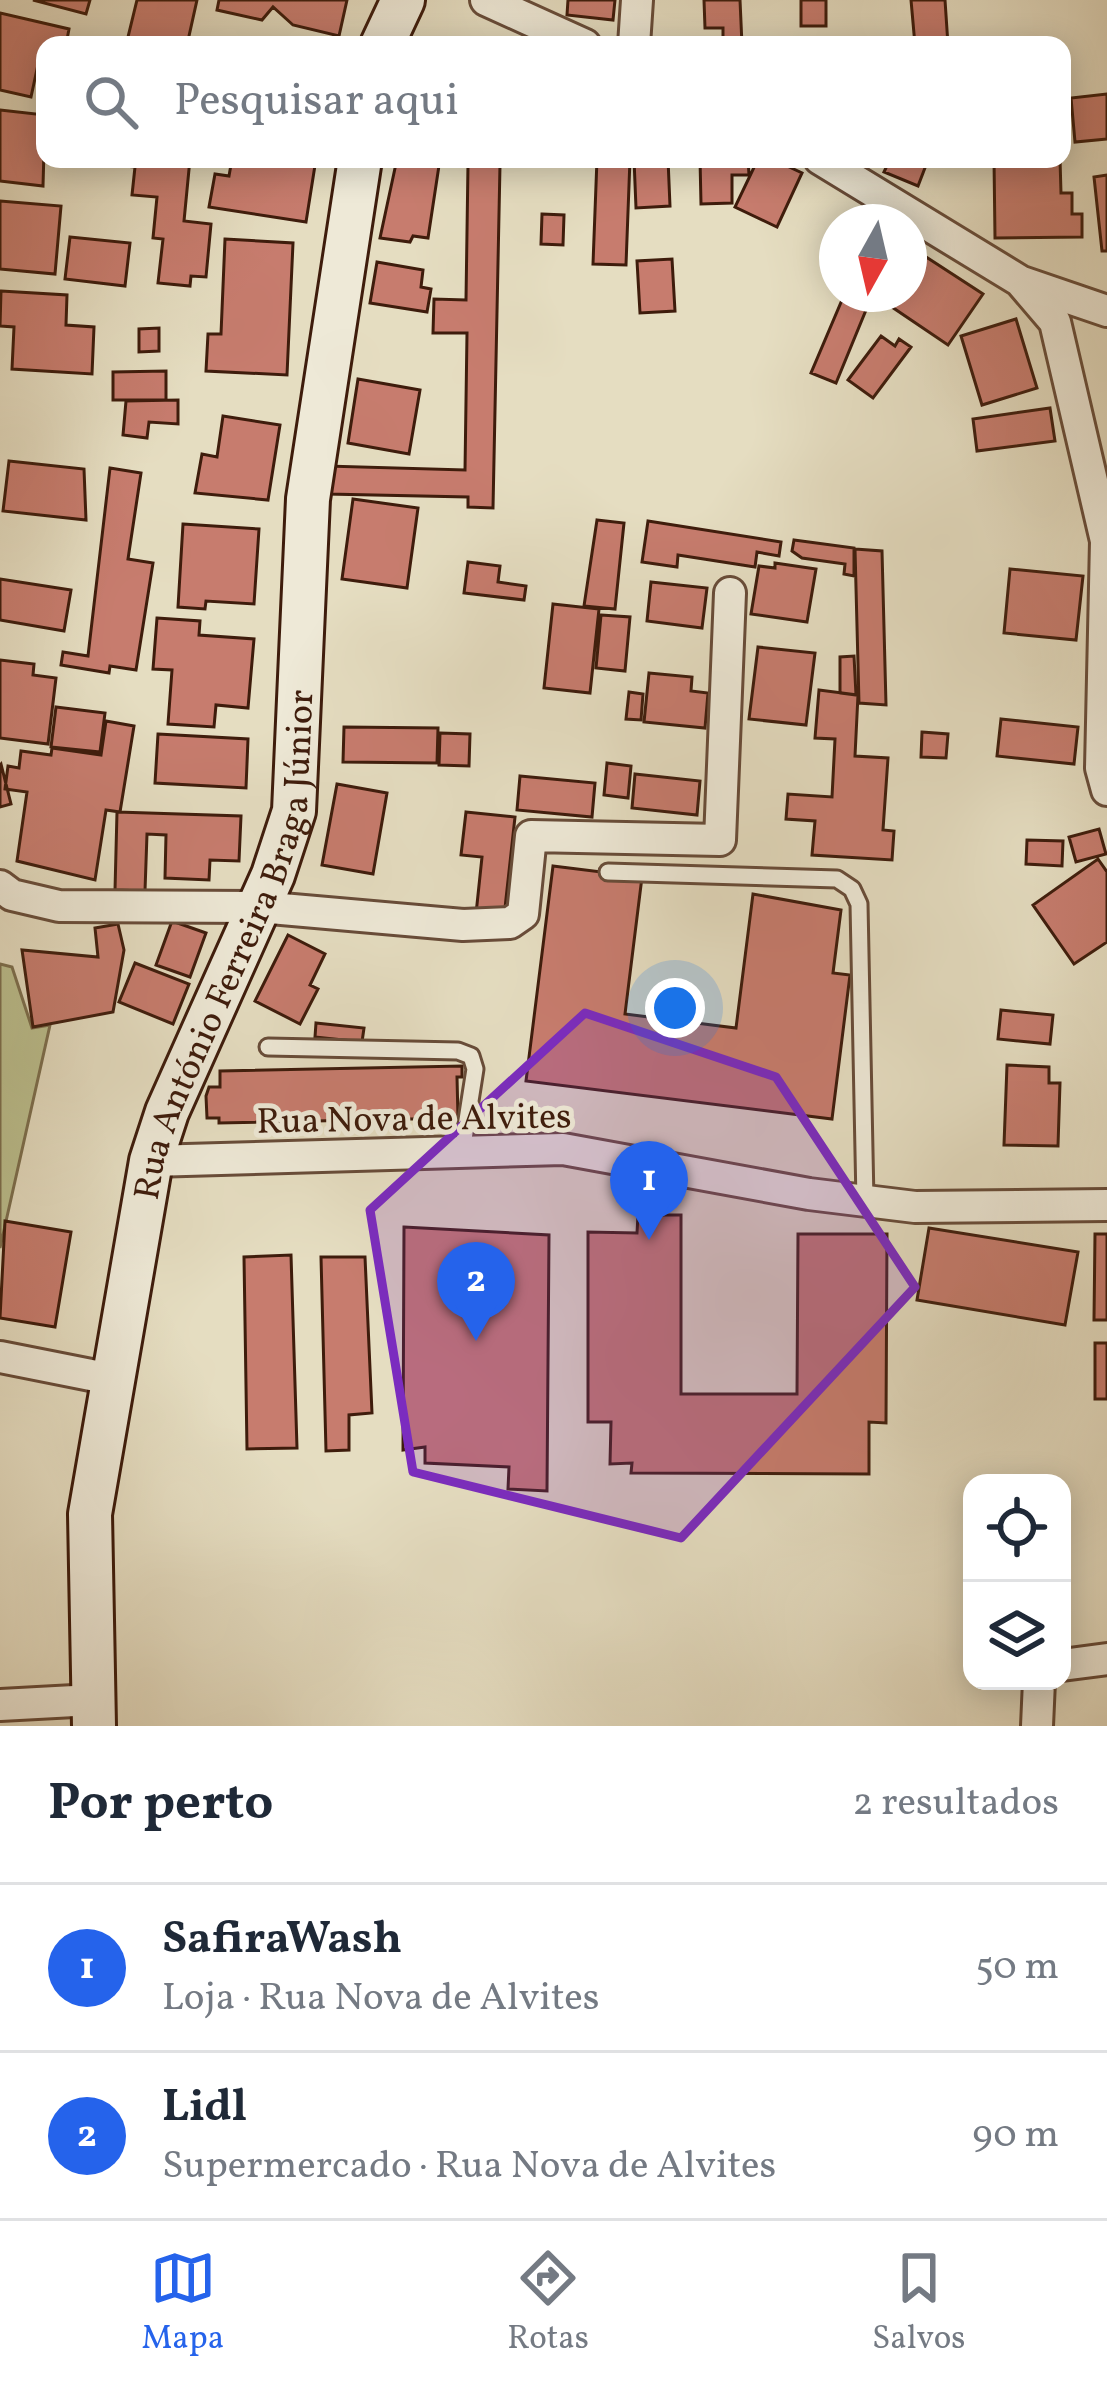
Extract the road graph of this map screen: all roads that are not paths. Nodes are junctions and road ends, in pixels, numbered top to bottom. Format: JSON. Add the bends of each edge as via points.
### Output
{"nodes":[{"id":1,"x":403,"y":0,"type":"edge"},
{"id":2,"x":486,"y":0,"type":"edge"},
{"id":3,"x":637,"y":0,"type":"edge"},
{"id":4,"x":386,"y":36,"type":"edge"},
{"id":5,"x":564,"y":36,"type":"edge"},
{"id":6,"x":635,"y":36,"type":"edge"},
{"id":7,"x":358,"y":168,"type":"edge"},
{"id":8,"x":835,"y":168,"type":"edge"},
{"id":9,"x":1020,"y":281,"type":"junction"},
{"id":10,"x":1107,"y":311,"type":"edge"},
{"id":11,"x":1107,"y":439,"type":"edge"},
{"id":12,"x":1094,"y":488,"type":"junction"},
{"id":13,"x":730,"y":592,"type":"dead end"},
{"id":14,"x":1106,"y":676,"type":"edge"},
{"id":15,"x":1107,"y":790,"type":"edge"},
{"id":16,"x":608,"y":872,"type":"dead end"},
{"id":17,"x":0,"y":886,"type":"edge"},
{"id":18,"x":259,"y":907,"type":"junction"},
{"id":19,"x":268,"y":1047,"type":"dead end"},
{"id":20,"x":462,"y":1152,"type":"junction"},
{"id":21,"x":151,"y":1161,"type":"junction"},
{"id":22,"x":865,"y":1201,"type":"junction"},
{"id":23,"x":1107,"y":1205,"type":"edge"},
{"id":24,"x":0,"y":1357,"type":"edge"},
{"id":25,"x":111,"y":1379,"type":"junction"},
{"id":26,"x":1107,"y":1659,"type":"edge"},
{"id":27,"x":1071,"y":1664,"type":"edge"},
{"id":28,"x":1039,"y":1690,"type":"edge"},
{"id":29,"x":0,"y":1705,"type":"edge"},
{"id":30,"x":94,"y":1713,"type":"edge"},
{"id":31,"x":1037,"y":1726,"type":"edge"}],
"edges":[{"from":1,"to":4,"type":"street"},
{"from":2,"to":5,"type":"street"},
{"from":3,"to":6,"type":"street"},
{"from":7,"to":18,"type":"street","name":"Rua António Ferreira Braga Júnior","via":[[308,499],[294,811]]},
{"from":8,"to":9,"type":"street"},
{"from":9,"to":10,"type":"street"},
{"from":9,"to":12,"type":"street","via":[[1055,322]]},
{"from":11,"to":12,"type":"street"},
{"from":12,"to":14,"type":"street","via":[[1106,541]]},
{"from":13,"to":18,"type":"street","via":[[720,839],[531,836],[523,914],[510,923]]},
{"from":14,"to":15,"type":"street"},
{"from":16,"to":22,"type":"lane","via":[[837,879],[852,889],[859,904]]},
{"from":17,"to":18,"type":"street","via":[[59,906]]},
{"from":18,"to":21,"type":"street","name":"Rua António Ferreira Braga Júnior"},
{"from":19,"to":20,"type":"lane","via":[[472,1056]]},
{"from":20,"to":21,"type":"street","name":"Rua Nova de Alvites"},
{"from":20,"to":22,"type":"street","name":"Rua Nova de Alvites","via":[[563,1149]]},
{"from":21,"to":25,"type":"street","name":"Rua António Ferreira Braga Júnior"},
{"from":22,"to":23,"type":"street","name":"Rua Nova de Alvites"},
{"from":24,"to":25,"type":"street"},
{"from":25,"to":30,"type":"street","name":"Rua António Ferreira Braga Júnior","via":[[89,1514]]},
{"from":26,"to":27,"type":"street"},
{"from":28,"to":31,"type":"street"},
{"from":29,"to":30,"type":"street"}]}
